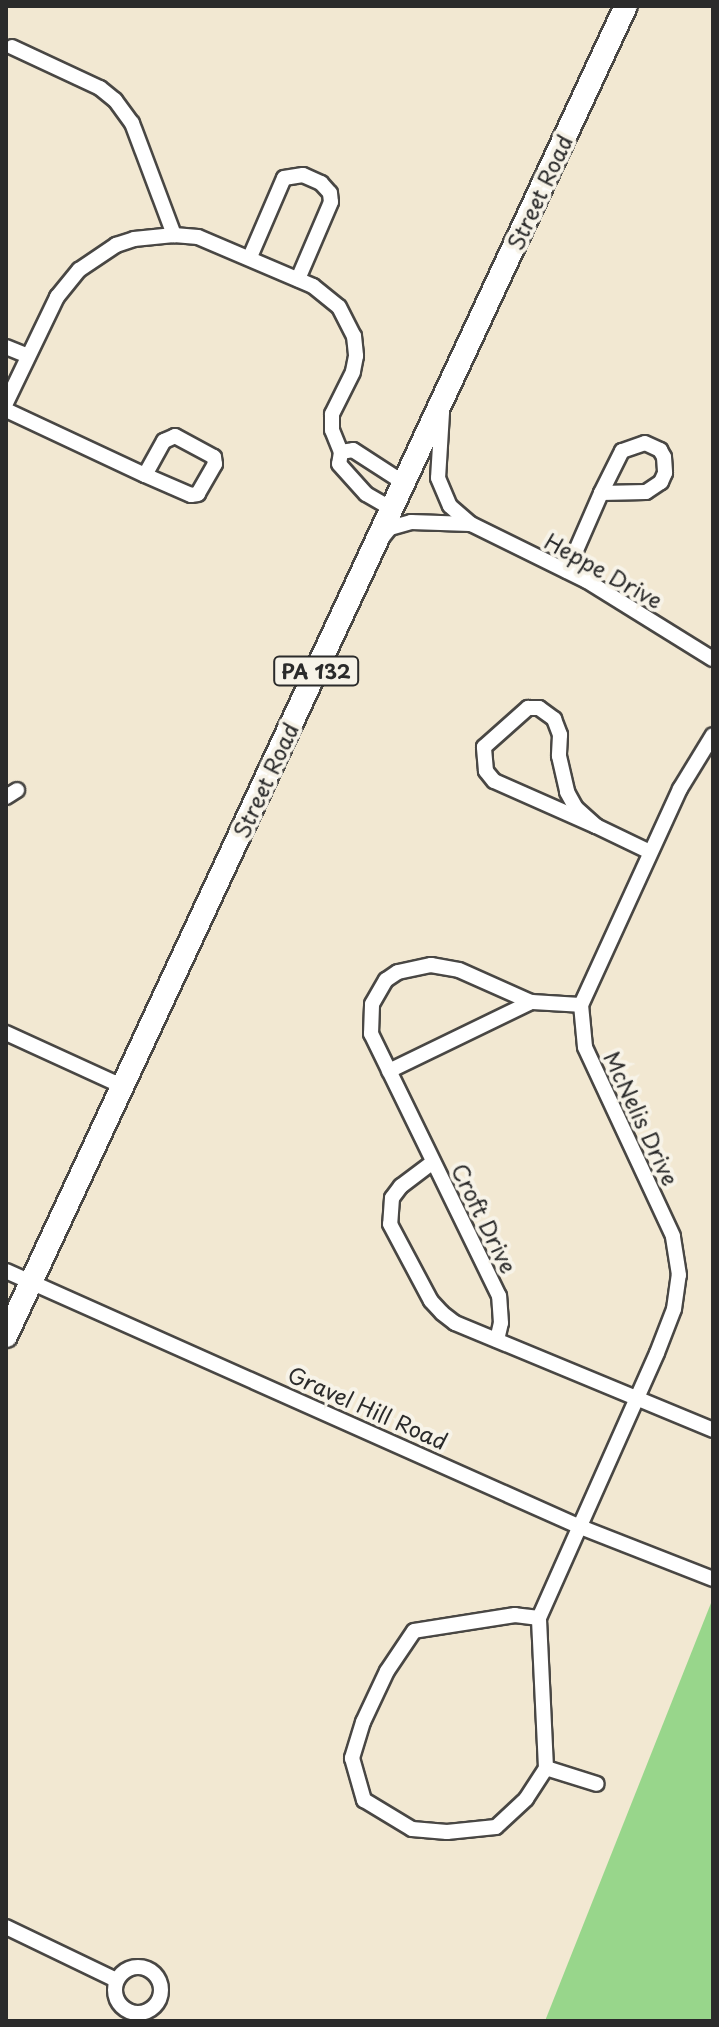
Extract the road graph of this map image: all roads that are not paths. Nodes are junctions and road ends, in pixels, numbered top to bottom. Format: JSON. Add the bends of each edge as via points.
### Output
{"nodes":[{"id":1,"x":626,"y":6,"type":"edge"},
{"id":2,"x":8,"y":49,"type":"edge"},
{"id":3,"x":174,"y":235,"type":"junction"},
{"id":4,"x":250,"y":257,"type":"junction"},
{"id":5,"x":298,"y":279,"type":"junction"},
{"id":6,"x":6,"y":347,"type":"edge"},
{"id":7,"x":28,"y":356,"type":"junction"},
{"id":8,"x":444,"y":396,"type":"junction"},
{"id":9,"x":6,"y":403,"type":"edge"},
{"id":10,"x":6,"y":410,"type":"edge"},
{"id":11,"x":341,"y":452,"type":"junction"},
{"id":12,"x":145,"y":475,"type":"junction"},
{"id":13,"x":404,"y":483,"type":"junction"},
{"id":14,"x":601,"y":493,"type":"junction"},
{"id":15,"x":392,"y":509,"type":"junction"},
{"id":16,"x":471,"y":524,"type":"junction"},
{"id":17,"x":371,"y":551,"type":"junction"},
{"id":18,"x":567,"y":571,"type":"junction"},
{"id":19,"x":713,"y":659,"type":"edge"},
{"id":20,"x":713,"y":735,"type":"edge"},
{"id":21,"x":596,"y":826,"type":"junction"},
{"id":22,"x":650,"y":852,"type":"junction"},
{"id":23,"x":531,"y":1002,"type":"junction"},
{"id":24,"x":581,"y":1005,"type":"junction"},
{"id":25,"x":6,"y":1033,"type":"edge"},
{"id":26,"x":389,"y":1071,"type":"junction"},
{"id":27,"x":122,"y":1086,"type":"junction"},
{"id":28,"x":433,"y":1162,"type":"junction"},
{"id":29,"x":6,"y":1271,"type":"edge"},
{"id":30,"x":31,"y":1282,"type":"junction"},
{"id":31,"x":6,"y":1336,"type":"edge"},
{"id":32,"x":497,"y":1340,"type":"junction"},
{"id":33,"x":637,"y":1398,"type":"junction"},
{"id":34,"x":713,"y":1430,"type":"edge"},
{"id":35,"x":578,"y":1526,"type":"junction"},
{"id":36,"x":713,"y":1579,"type":"edge"},
{"id":37,"x":539,"y":1618,"type":"junction"},
{"id":38,"x":546,"y":1768,"type":"junction"},
{"id":39,"x":597,"y":1784,"type":"dead end"},
{"id":40,"x":6,"y":1927,"type":"edge"},
{"id":41,"x":116,"y":1980,"type":"dead end"}],
"edges":[{"from":1,"to":8,"type":"main road","name":"Street Road","number":"PA 132"},
{"from":2,"to":3,"type":"street","via":[[100,88],[115,100],[132,123]]},
{"from":3,"to":4,"type":"street","via":[[217,242]]},
{"from":3,"to":7,"type":"street","via":[[116,245],[79,270],[57,297]]},
{"from":4,"to":5,"type":"street"},
{"from":4,"to":5,"type":"street","via":[[284,178],[303,175],[321,183],[331,202]]},
{"from":5,"to":11,"type":"street","via":[[339,307],[354,336],[353,372],[332,414]]},
{"from":6,"to":7,"type":"street"},
{"from":7,"to":9,"type":"street"},
{"from":8,"to":13,"type":"main road","name":"Street Road","number":"PA 132"},
{"from":8,"to":16,"type":"street","name":"Heppe Drive","via":[[438,478],[450,506]]},
{"from":10,"to":12,"type":"street"},
{"from":11,"to":13,"type":"street","via":[[353,450]]},
{"from":11,"to":15,"type":"street","via":[[339,464],[349,478]]},
{"from":12,"to":12,"type":"street","via":[[198,494],[214,457],[168,437]]},
{"from":13,"to":15,"type":"main road","name":"Street Road","number":"PA 132"},
{"from":14,"to":14,"type":"street","via":[[654,488],[665,473],[660,450],[645,443],[627,448]]},
{"from":14,"to":18,"type":"street"},
{"from":15,"to":17,"type":"main road","name":"Street Road","number":"PA 132"},
{"from":16,"to":17,"type":"street","name":"Heppe Drive","via":[[411,522],[390,528]]},
{"from":16,"to":18,"type":"street","name":"Heppe Drive"},
{"from":17,"to":27,"type":"main road","name":"Street Road","number":"PA 132"},
{"from":18,"to":19,"type":"street","name":"Heppe Drive"},
{"from":20,"to":22,"type":"street"},
{"from":21,"to":21,"type":"street","via":[[494,781],[482,756],[489,740],[528,708],[549,713],[558,726],[567,792]]},
{"from":21,"to":22,"type":"street"},
{"from":22,"to":24,"type":"street"},
{"from":23,"to":24,"type":"street","name":"Croft Drive"},
{"from":23,"to":26,"type":"street","name":"Croft Drive"},
{"from":23,"to":26,"type":"street","name":"Croft Drive","via":[[445,966],[398,972],[377,992],[369,1019]]},
{"from":24,"to":33,"type":"street","name":"McNelis Drive","via":[[580,1025],[592,1065],[673,1236],[677,1257],[674,1309]]},
{"from":25,"to":27,"type":"street"},
{"from":26,"to":28,"type":"street","name":"Croft Drive"},
{"from":27,"to":30,"type":"main road","name":"Street Road","number":"PA 132"},
{"from":28,"to":32,"type":"street","name":"Croft Drive","via":[[499,1296]]},
{"from":28,"to":32,"type":"street","name":"Croft Drive","via":[[413,1174],[392,1198],[393,1234],[442,1313]]},
{"from":29,"to":30,"type":"street","name":"Gravel Hill Road"},
{"from":30,"to":31,"type":"main road","name":"Street Road","number":"PA 132"},
{"from":30,"to":35,"type":"street","name":"Gravel Hill Road"},
{"from":32,"to":33,"type":"street","name":"Croft Drive"},
{"from":33,"to":34,"type":"street","name":"Croft Drive"},
{"from":33,"to":35,"type":"street","name":"McNelis Drive"},
{"from":35,"to":36,"type":"street","name":"Gravel Hill Road"},
{"from":35,"to":37,"type":"street","name":"McNelis Drive"},
{"from":37,"to":38,"type":"street"},
{"from":37,"to":38,"type":"street","via":[[515,1615],[414,1631],[387,1671],[352,1758],[364,1800],[412,1829],[447,1832],[496,1827],[526,1799]]},
{"from":38,"to":39,"type":"street"},
{"from":40,"to":41,"type":"street"}]}
